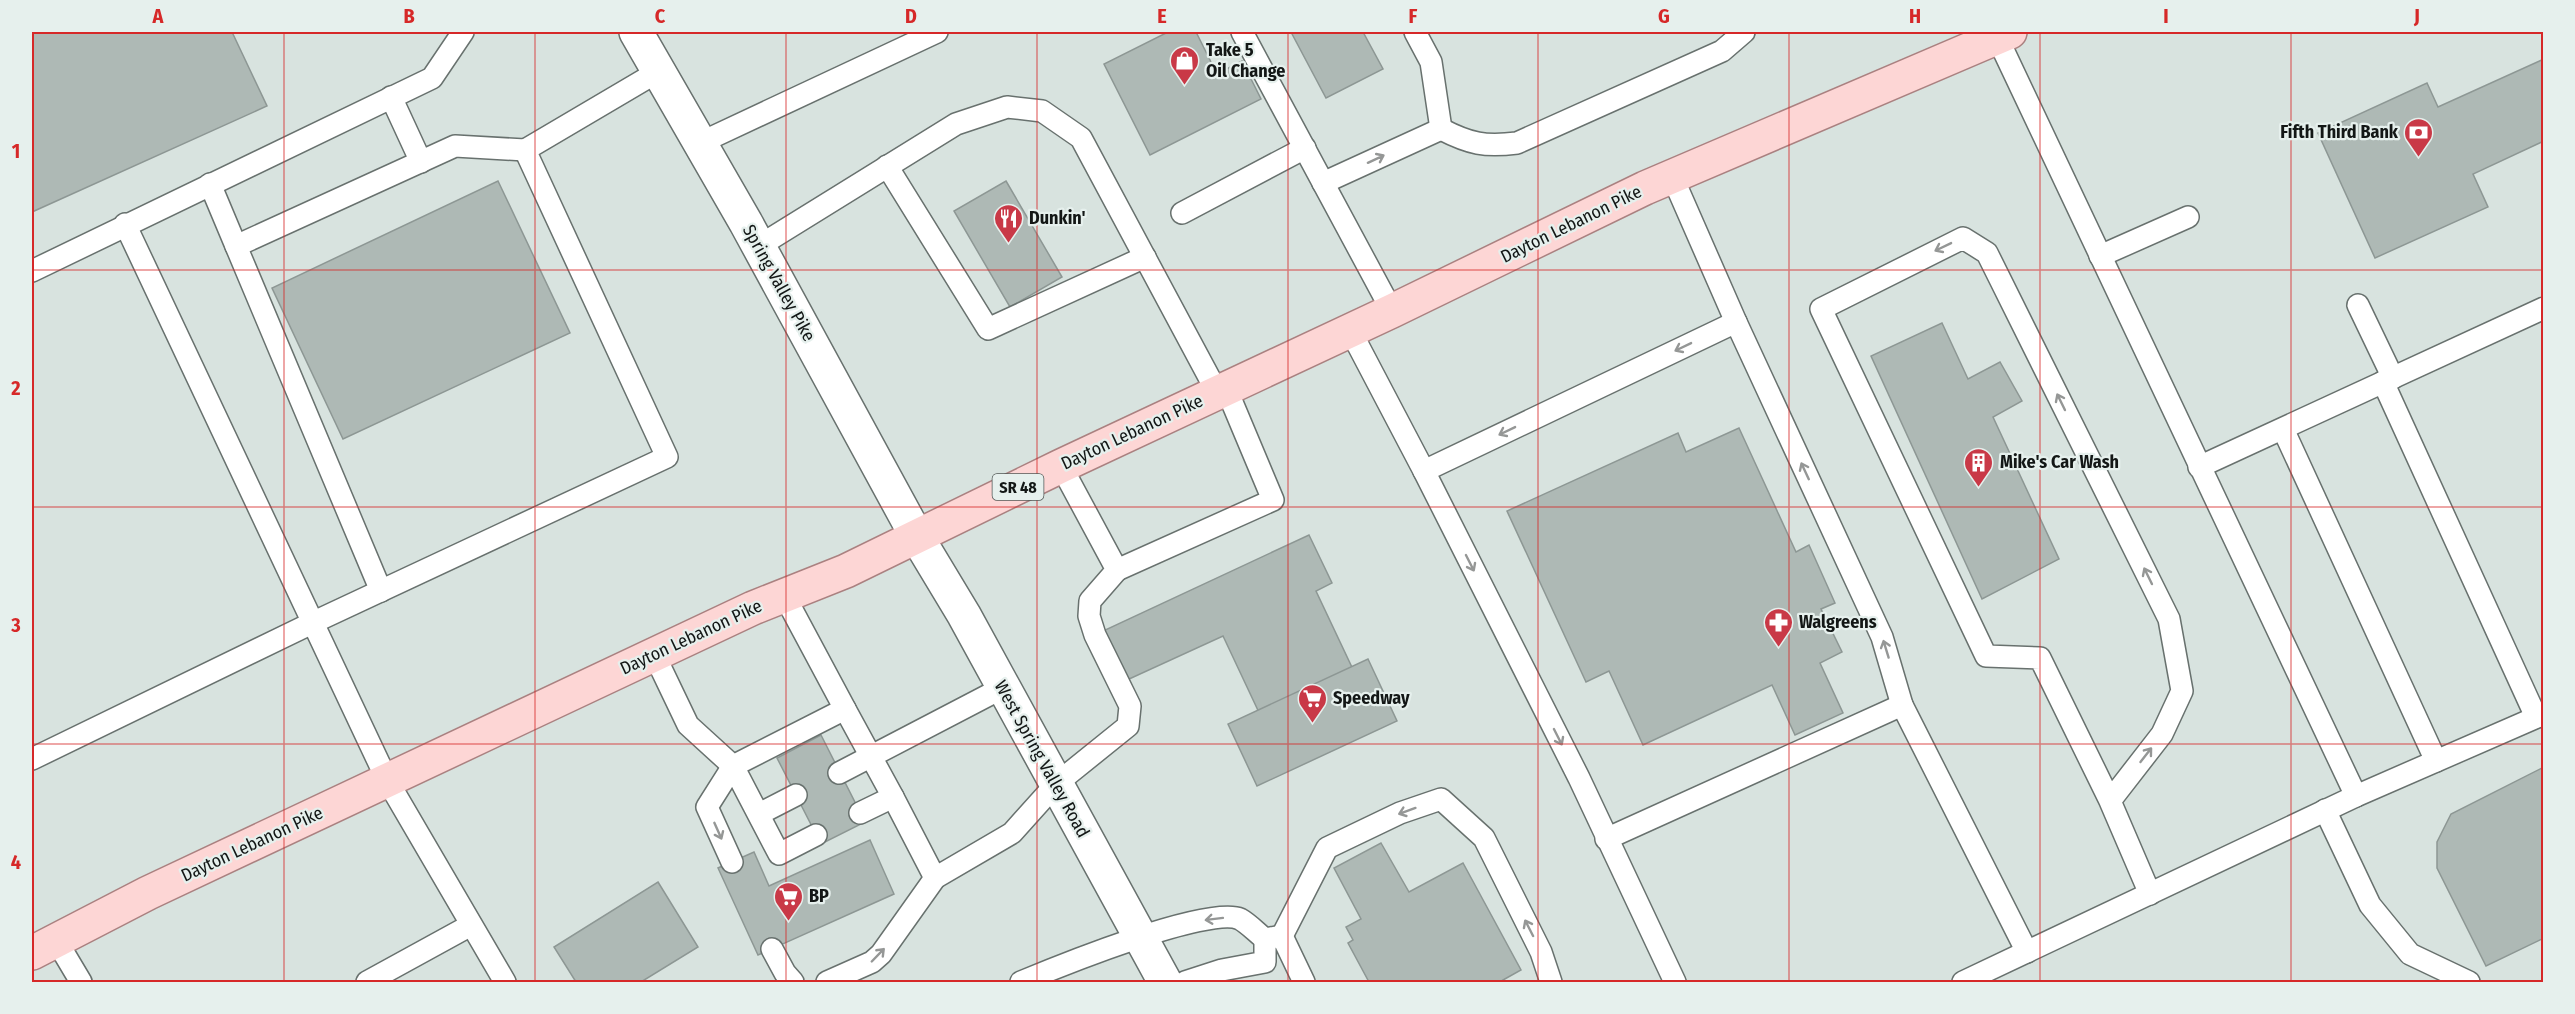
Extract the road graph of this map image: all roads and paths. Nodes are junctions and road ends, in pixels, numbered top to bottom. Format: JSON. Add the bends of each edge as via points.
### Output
{"nodes":[{"id":1,"x":463,"y":32,"type":"edge"},
{"id":2,"x":636,"y":32,"type":"edge"},
{"id":3,"x":938,"y":32,"type":"edge"},
{"id":4,"x":1242,"y":32,"type":"edge"},
{"id":5,"x":1415,"y":32,"type":"edge"},
{"id":6,"x":1744,"y":32,"type":"edge"},
{"id":7,"x":2004,"y":34,"type":"edge"},
{"id":8,"x":659,"y":71,"type":"junction"},
{"id":9,"x":391,"y":97,"type":"junction"},
{"id":10,"x":1441,"y":129,"type":"junction"},
{"id":11,"x":700,"y":143,"type":"junction"},
{"id":12,"x":1305,"y":148,"type":"junction"},
{"id":13,"x":525,"y":150,"type":"junction"},
{"id":14,"x":421,"y":162,"type":"junction"},
{"id":15,"x":888,"y":166,"type":"junction"},
{"id":16,"x":1672,"y":176,"type":"junction"},
{"id":17,"x":1323,"y":183,"type":"junction"},
{"id":18,"x":210,"y":184,"type":"junction"},
{"id":19,"x":1182,"y":213,"type":"dead end"},
{"id":20,"x":2188,"y":217,"type":"dead end"},
{"id":21,"x":125,"y":224,"type":"junction"},
{"id":22,"x":236,"y":246,"type":"junction"},
{"id":23,"x":759,"y":246,"type":"junction"},
{"id":24,"x":2100,"y":256,"type":"junction"},
{"id":25,"x":1145,"y":257,"type":"junction"},
{"id":26,"x":32,"y":271,"type":"edge"},
{"id":27,"x":2358,"y":305,"type":"dead end"},
{"id":28,"x":2544,"y":308,"type":"edge"},
{"id":29,"x":1392,"y":311,"type":"junction"},
{"id":30,"x":1736,"y":322,"type":"junction"},
{"id":31,"x":1350,"y":330,"type":"junction"},
{"id":32,"x":2388,"y":380,"type":"junction"},
{"id":33,"x":1222,"y":390,"type":"junction"},
{"id":34,"x":2283,"y":429,"type":"junction"},
{"id":35,"x":1061,"y":466,"type":"junction"},
{"id":36,"x":2199,"y":467,"type":"junction"},
{"id":37,"x":1424,"y":471,"type":"junction"},
{"id":38,"x":917,"y":537,"type":"junction"},
{"id":39,"x":1117,"y":570,"type":"junction"},
{"id":40,"x":381,"y":591,"type":"junction"},
{"id":41,"x":784,"y":596,"type":"junction"},
{"id":42,"x":312,"y":623,"type":"junction"},
{"id":43,"x":654,"y":654,"type":"junction"},
{"id":44,"x":1004,"y":687,"type":"junction"},
{"id":45,"x":1902,"y":705,"type":"junction"},
{"id":46,"x":845,"y":709,"type":"junction"},
{"id":47,"x":2540,"y":716,"type":"edge"},
{"id":48,"x":871,"y":757,"type":"junction"},
{"id":49,"x":32,"y":759,"type":"edge"},
{"id":50,"x":2436,"y":761,"type":"junction"},
{"id":51,"x":733,"y":766,"type":"junction"},
{"id":52,"x":839,"y":773,"type":"dead end"},
{"id":53,"x":387,"y":780,"type":"junction"},
{"id":54,"x":1056,"y":784,"type":"junction"},
{"id":55,"x":795,"y":795,"type":"dead end"},
{"id":56,"x":2356,"y":796,"type":"junction"},
{"id":57,"x":893,"y":797,"type":"junction"},
{"id":58,"x":2110,"y":801,"type":"junction"},
{"id":59,"x":2325,"y":810,"type":"junction"},
{"id":60,"x":860,"y":813,"type":"dead end"},
{"id":61,"x":759,"y":814,"type":"junction"},
{"id":62,"x":816,"y":836,"type":"dead end"},
{"id":63,"x":1606,"y":839,"type":"junction"},
{"id":64,"x":732,"y":862,"type":"dead end"},
{"id":65,"x":935,"y":878,"type":"junction"},
{"id":66,"x":2150,"y":894,"type":"junction"},
{"id":67,"x":471,"y":925,"type":"junction"},
{"id":68,"x":1140,"y":937,"type":"junction"},
{"id":69,"x":1274,"y":937,"type":"junction"},
{"id":70,"x":44,"y":947,"type":"edge"},
{"id":71,"x":772,"y":950,"type":"dead end"},
{"id":72,"x":2027,"y":952,"type":"junction"},
{"id":73,"x":81,"y":982,"type":"edge"},
{"id":74,"x":368,"y":982,"type":"edge"},
{"id":75,"x":504,"y":982,"type":"edge"},
{"id":76,"x":793,"y":982,"type":"edge"},
{"id":77,"x":827,"y":982,"type":"edge"},
{"id":78,"x":1026,"y":982,"type":"edge"},
{"id":79,"x":1165,"y":982,"type":"edge"},
{"id":80,"x":1185,"y":982,"type":"edge"},
{"id":81,"x":1304,"y":982,"type":"edge"},
{"id":82,"x":1551,"y":982,"type":"edge"},
{"id":83,"x":1675,"y":982,"type":"edge"},
{"id":84,"x":1963,"y":982,"type":"edge"},
{"id":85,"x":2469,"y":982,"type":"edge"}],
"edges":[{"from":1,"to":9,"type":"lane","via":[[432,78]]},
{"from":2,"to":8,"type":"street","name":"Spring Valley Pike"},
{"from":3,"to":11,"type":"lane"},
{"from":4,"to":12,"type":"lane"},
{"from":5,"to":10,"type":"lane","via":[[1431,62]]},
{"from":6,"to":10,"type":"lane","via":[[1722,51],[1517,143],[1491,146],[1466,142]]},
{"from":7,"to":16,"type":"main road","name":"Dayton Lebanon Pike","number":"SR 48"},
{"from":7,"to":24,"type":"lane"},
{"from":8,"to":11,"type":"street","name":"Spring Valley Pike"},
{"from":8,"to":13,"type":"lane"},
{"from":9,"to":14,"type":"lane"},
{"from":9,"to":18,"type":"lane"},
{"from":17,"to":10,"type":"lane","one_way":true},
{"from":11,"to":23,"type":"street","name":"Spring Valley Pike"},
{"from":12,"to":17,"type":"lane"},
{"from":12,"to":19,"type":"lane"},
{"from":13,"to":14,"type":"lane","via":[[456,146]]},
{"from":13,"to":40,"type":"lane","via":[[667,457]]},
{"from":14,"to":22,"type":"lane"},
{"from":15,"to":23,"type":"lane"},
{"from":15,"to":25,"type":"lane","via":[[956,124],[1007,107],[1042,111],[1081,138]]},
{"from":15,"to":25,"type":"lane","via":[[988,329]]},
{"from":16,"to":29,"type":"main road","name":"Dayton Lebanon Pike","number":"SR 48"},
{"from":16,"to":30,"type":"lane"},
{"from":17,"to":29,"type":"lane"},
{"from":18,"to":21,"type":"lane"},
{"from":18,"to":22,"type":"lane"},
{"from":20,"to":24,"type":"lane"},
{"from":21,"to":26,"type":"lane"},
{"from":21,"to":42,"type":"lane"},
{"from":22,"to":40,"type":"lane"},
{"from":23,"to":38,"type":"street","name":"Spring Valley Pike"},
{"from":24,"to":36,"type":"lane"},
{"from":25,"to":33,"type":"lane"},
{"from":27,"to":32,"type":"lane"},
{"from":28,"to":32,"type":"lane"},
{"from":29,"to":31,"type":"main road","name":"Dayton Lebanon Pike","number":"SR 48"},
{"from":30,"to":37,"type":"lane","one_way":true},
{"from":45,"to":30,"type":"lane","one_way":true,"via":[[1882,637]]},
{"from":31,"to":33,"type":"main road","name":"Dayton Lebanon Pike","number":"SR 48"},
{"from":31,"to":37,"type":"lane"},
{"from":32,"to":34,"type":"lane"},
{"from":32,"to":47,"type":"lane"},
{"from":33,"to":35,"type":"main road","name":"Dayton Lebanon Pike","number":"SR 48"},
{"from":33,"to":39,"type":"lane","via":[[1273,500]]},
{"from":34,"to":36,"type":"lane"},
{"from":34,"to":50,"type":"lane"},
{"from":35,"to":38,"type":"main road","name":"Dayton Lebanon Pike","number":"SR 48"},
{"from":35,"to":39,"type":"lane"},
{"from":36,"to":56,"type":"lane"},
{"from":37,"to":63,"type":"lane","one_way":true},
{"from":38,"to":41,"type":"main road","name":"Dayton Lebanon Pike","number":"SR 48"},
{"from":38,"to":44,"type":"street","name":"West Spring Valley Road"},
{"from":39,"to":54,"type":"lane","via":[[1090,602],[1089,616],[1130,706],[1128,726]]},
{"from":40,"to":42,"type":"lane"},
{"from":41,"to":43,"type":"main road","name":"Dayton Lebanon Pike","number":"SR 48"},
{"from":41,"to":46,"type":"lane"},
{"from":42,"to":49,"type":"lane"},
{"from":42,"to":53,"type":"lane"},
{"from":43,"to":51,"type":"lane","via":[[688,725]]},
{"from":43,"to":53,"type":"main road","name":"Dayton Lebanon Pike","number":"SR 48"},
{"from":44,"to":48,"type":"lane"},
{"from":44,"to":54,"type":"street","name":"West Spring Valley Road"},
{"from":45,"to":63,"type":"lane"},
{"from":45,"to":72,"type":"lane"},
{"from":46,"to":48,"type":"lane"},
{"from":46,"to":51,"type":"lane"},
{"from":47,"to":50,"type":"lane"},
{"from":48,"to":52,"type":"lane"},
{"from":48,"to":57,"type":"lane"},
{"from":50,"to":56,"type":"lane"},
{"from":51,"to":61,"type":"lane"},
{"from":51,"to":64,"type":"lane","one_way":true,"via":[[706,807]]},
{"from":53,"to":67,"type":"lane"},
{"from":53,"to":70,"type":"main road","name":"Dayton Lebanon Pike","number":"SR 48","via":[[148,892]]},
{"from":54,"to":65,"type":"lane","via":[[1012,833]]},
{"from":54,"to":68,"type":"street","name":"West Spring Valley Road"},
{"from":55,"to":61,"type":"lane"},
{"from":56,"to":59,"type":"lane"},
{"from":57,"to":60,"type":"lane"},
{"from":57,"to":65,"type":"lane"},
{"from":58,"to":58,"type":"lane","one_way":true,"via":[[2162,734],[2182,691],[2169,619],[1987,253],[1963,238],[1821,309],[1986,656],[2040,658]]},
{"from":58,"to":66,"type":"lane"},
{"from":59,"to":66,"type":"lane"},
{"from":59,"to":85,"type":"lane","via":[[2370,905],[2410,954]]},
{"from":61,"to":62,"type":"lane","via":[[779,854]]},
{"from":63,"to":83,"type":"lane"},
{"from":77,"to":65,"type":"lane","one_way":true,"via":[[881,954]]},
{"from":66,"to":72,"type":"lane"},
{"from":67,"to":74,"type":"lane"},
{"from":67,"to":75,"type":"lane"},
{"from":69,"to":68,"type":"lane","one_way":true,"via":[[1227,917]]},
{"from":68,"to":78,"type":"lane"},
{"from":68,"to":79,"type":"street","name":"West Spring Valley Road"},
{"from":69,"to":80,"type":"lane","via":[[1265,962]]},
{"from":69,"to":81,"type":"lane"},
{"from":82,"to":69,"type":"lane","one_way":true,"via":[[1541,952],[1484,838],[1441,799],[1400,813],[1327,848]]},
{"from":70,"to":73,"type":"lane"},
{"from":71,"to":76,"type":"lane"},
{"from":72,"to":84,"type":"lane"}]}
